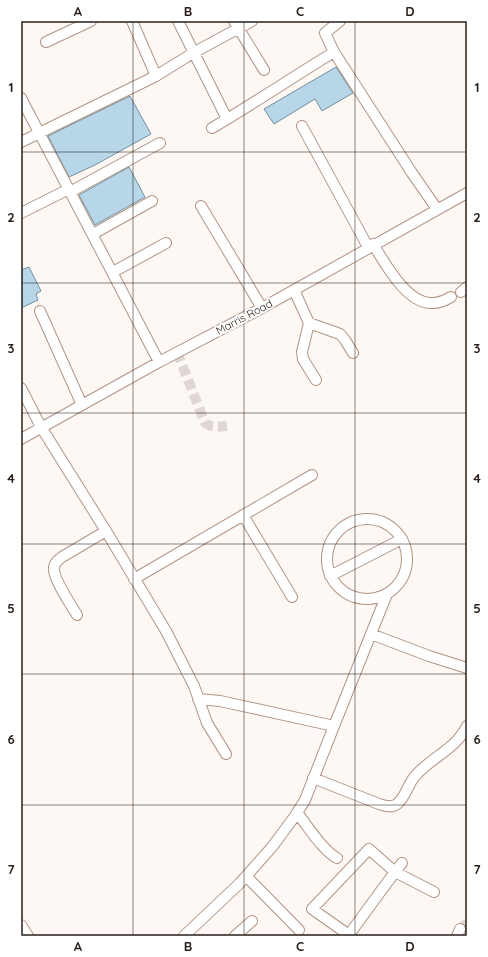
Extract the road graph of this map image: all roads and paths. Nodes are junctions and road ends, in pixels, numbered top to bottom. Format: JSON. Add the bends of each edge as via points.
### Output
{"nodes":[{"id":1,"x":90,"y":21,"type":"edge"},
{"id":2,"x":132,"y":21,"type":"edge"},
{"id":3,"x":178,"y":21,"type":"edge"},
{"id":4,"x":252,"y":21,"type":"edge"},
{"id":5,"x":340,"y":21,"type":"edge"},
{"id":6,"x":236,"y":25,"type":"edge"},
{"id":7,"x":46,"y":42,"type":"dead end"},
{"id":8,"x":193,"y":52,"type":"junction"},
{"id":9,"x":334,"y":52,"type":"junction"},
{"id":10,"x":264,"y":70,"type":"dead end"},
{"id":11,"x":156,"y":76,"type":"junction"},
{"id":12,"x":21,"y":98,"type":"edge"},
{"id":13,"x":227,"y":119,"type":"junction"},
{"id":14,"x":302,"y":126,"type":"dead end"},
{"id":15,"x":212,"y":128,"type":"dead end"},
{"id":16,"x":39,"y":133,"type":"junction"},
{"id":17,"x":21,"y":142,"type":"edge"},
{"id":18,"x":160,"y":143,"type":"dead end"},
{"id":19,"x":70,"y":190,"type":"junction"},
{"id":20,"x":465,"y":197,"type":"edge"},
{"id":21,"x":152,"y":201,"type":"dead end"},
{"id":22,"x":201,"y":206,"type":"dead end"},
{"id":23,"x":437,"y":209,"type":"junction"},
{"id":24,"x":21,"y":213,"type":"edge"},
{"id":25,"x":93,"y":234,"type":"junction"},
{"id":26,"x":166,"y":243,"type":"dead end"},
{"id":27,"x":371,"y":246,"type":"junction"},
{"id":28,"x":113,"y":272,"type":"junction"},
{"id":29,"x":294,"y":290,"type":"junction"},
{"id":30,"x":451,"y":297,"type":"dead end"},
{"id":31,"x":262,"y":308,"type":"junction"},
{"id":32,"x":40,"y":311,"type":"dead end"},
{"id":33,"x":309,"y":323,"type":"junction"},
{"id":34,"x":353,"y":353,"type":"dead end"},
{"id":35,"x":159,"y":362,"type":"junction"},
{"id":36,"x":316,"y":380,"type":"dead end"},
{"id":37,"x":21,"y":388,"type":"edge"},
{"id":38,"x":82,"y":405,"type":"junction"},
{"id":39,"x":41,"y":427,"type":"junction"},
{"id":40,"x":21,"y":439,"type":"edge"},
{"id":41,"x":312,"y":475,"type":"dead end"},
{"id":42,"x":243,"y":515,"type":"junction"},
{"id":43,"x":106,"y":531,"type":"junction"},
{"id":44,"x":402,"y":539,"type":"junction"},
{"id":45,"x":330,"y":576,"type":"junction"},
{"id":46,"x":134,"y":579,"type":"junction"},
{"id":47,"x":387,"y":594,"type":"junction"},
{"id":48,"x":292,"y":597,"type":"dead end"},
{"id":49,"x":77,"y":615,"type":"dead end"},
{"id":50,"x":371,"y":634,"type":"junction"},
{"id":51,"x":467,"y":668,"type":"edge"},
{"id":52,"x":198,"y":699,"type":"junction"},
{"id":53,"x":334,"y":726,"type":"junction"},
{"id":54,"x":467,"y":726,"type":"edge"},
{"id":55,"x":226,"y":754,"type":"dead end"},
{"id":56,"x":313,"y":778,"type":"junction"},
{"id":57,"x":297,"y":813,"type":"junction"},
{"id":58,"x":337,"y":858,"type":"dead end"},
{"id":59,"x":402,"y":863,"type":"dead end"},
{"id":60,"x":395,"y":872,"type":"junction"},
{"id":61,"x":246,"y":876,"type":"junction"},
{"id":62,"x":434,"y":892,"type":"dead end"},
{"id":63,"x":252,"y":920,"type":"dead end"},
{"id":64,"x":21,"y":925,"type":"edge"},
{"id":65,"x":299,"y":930,"type":"dead end"},
{"id":66,"x":348,"y":935,"type":"edge"},
{"id":67,"x":27,"y":936,"type":"edge"},
{"id":68,"x":184,"y":936,"type":"edge"},
{"id":69,"x":236,"y":936,"type":"edge"}],
"edges":[{"from":1,"to":7,"type":"street"},
{"from":2,"to":11,"type":"street"},
{"from":3,"to":8,"type":"street"},
{"from":4,"to":6,"type":"street"},
{"from":5,"to":9,"type":"street","via":[[325,33]]},
{"from":6,"to":8,"type":"street"},
{"from":6,"to":10,"type":"street"},
{"from":8,"to":11,"type":"street"},
{"from":8,"to":13,"type":"street"},
{"from":9,"to":13,"type":"street"},
{"from":9,"to":23,"type":"street"},
{"from":11,"to":16,"type":"street"},
{"from":12,"to":16,"type":"street"},
{"from":13,"to":15,"type":"street"},
{"from":14,"to":27,"type":"street"},
{"from":16,"to":17,"type":"street"},
{"from":16,"to":19,"type":"street"},
{"from":18,"to":19,"type":"street"},
{"from":19,"to":24,"type":"street"},
{"from":19,"to":25,"type":"street"},
{"from":20,"to":23,"type":"street","name":"Marris Road"},
{"from":21,"to":25,"type":"street"},
{"from":22,"to":31,"type":"street"},
{"from":23,"to":27,"type":"street","name":"Marris Road"},
{"from":25,"to":28,"type":"street"},
{"from":26,"to":28,"type":"street"},
{"from":27,"to":29,"type":"street","name":"Marris Road"},
{"from":27,"to":30,"type":"street","via":[[405,290],[432,303]]},
{"from":28,"to":35,"type":"street"},
{"from":29,"to":31,"type":"street","name":"Marris Road"},
{"from":29,"to":33,"type":"street"},
{"from":31,"to":35,"type":"street","name":"Marris Road"},
{"from":32,"to":38,"type":"street"},
{"from":33,"to":34,"type":"street","via":[[340,334]]},
{"from":33,"to":36,"type":"street","via":[[302,352],[303,359]]},
{"from":35,"to":38,"type":"street","name":"Marris Road"},
{"from":37,"to":39,"type":"street"},
{"from":38,"to":39,"type":"street","name":"Marris Road"},
{"from":39,"to":40,"type":"street","name":"Marris Road"},
{"from":39,"to":43,"type":"street"},
{"from":41,"to":42,"type":"street"},
{"from":42,"to":46,"type":"street"},
{"from":42,"to":48,"type":"street"},
{"from":43,"to":46,"type":"street"},
{"from":43,"to":49,"type":"street","via":[[62,557],[54,567],[58,582]]},
{"from":44,"to":45,"type":"street"},
{"from":44,"to":45,"type":"street","via":[[391,527],[377,520],[361,519],[346,524],[334,535],[327,549],[326,565]]},
{"from":44,"to":47,"type":"street","via":[[407,554],[406,570],[399,584]]},
{"from":45,"to":47,"type":"street","via":[[334,585],[356,599],[372,600]]},
{"from":46,"to":52,"type":"street","via":[[166,631]]},
{"from":47,"to":50,"type":"street"},
{"from":50,"to":51,"type":"street"},
{"from":50,"to":53,"type":"street"},
{"from":52,"to":53,"type":"street","via":[[220,701]]},
{"from":52,"to":55,"type":"street","via":[[207,723]]},
{"from":53,"to":56,"type":"street"},
{"from":54,"to":56,"type":"street","via":[[455,744],[422,768],[411,780],[394,806],[379,804]]},
{"from":56,"to":57,"type":"street"},
{"from":57,"to":58,"type":"street","via":[[320,842]]},
{"from":57,"to":61,"type":"street"},
{"from":59,"to":60,"type":"street"},
{"from":60,"to":62,"type":"street"},
{"from":60,"to":66,"type":"street"},
{"from":60,"to":66,"type":"street","via":[[369,849],[312,909]]},
{"from":61,"to":65,"type":"street"},
{"from":61,"to":68,"type":"street"},
{"from":63,"to":69,"type":"street"},
{"from":64,"to":67,"type":"street"}]}
